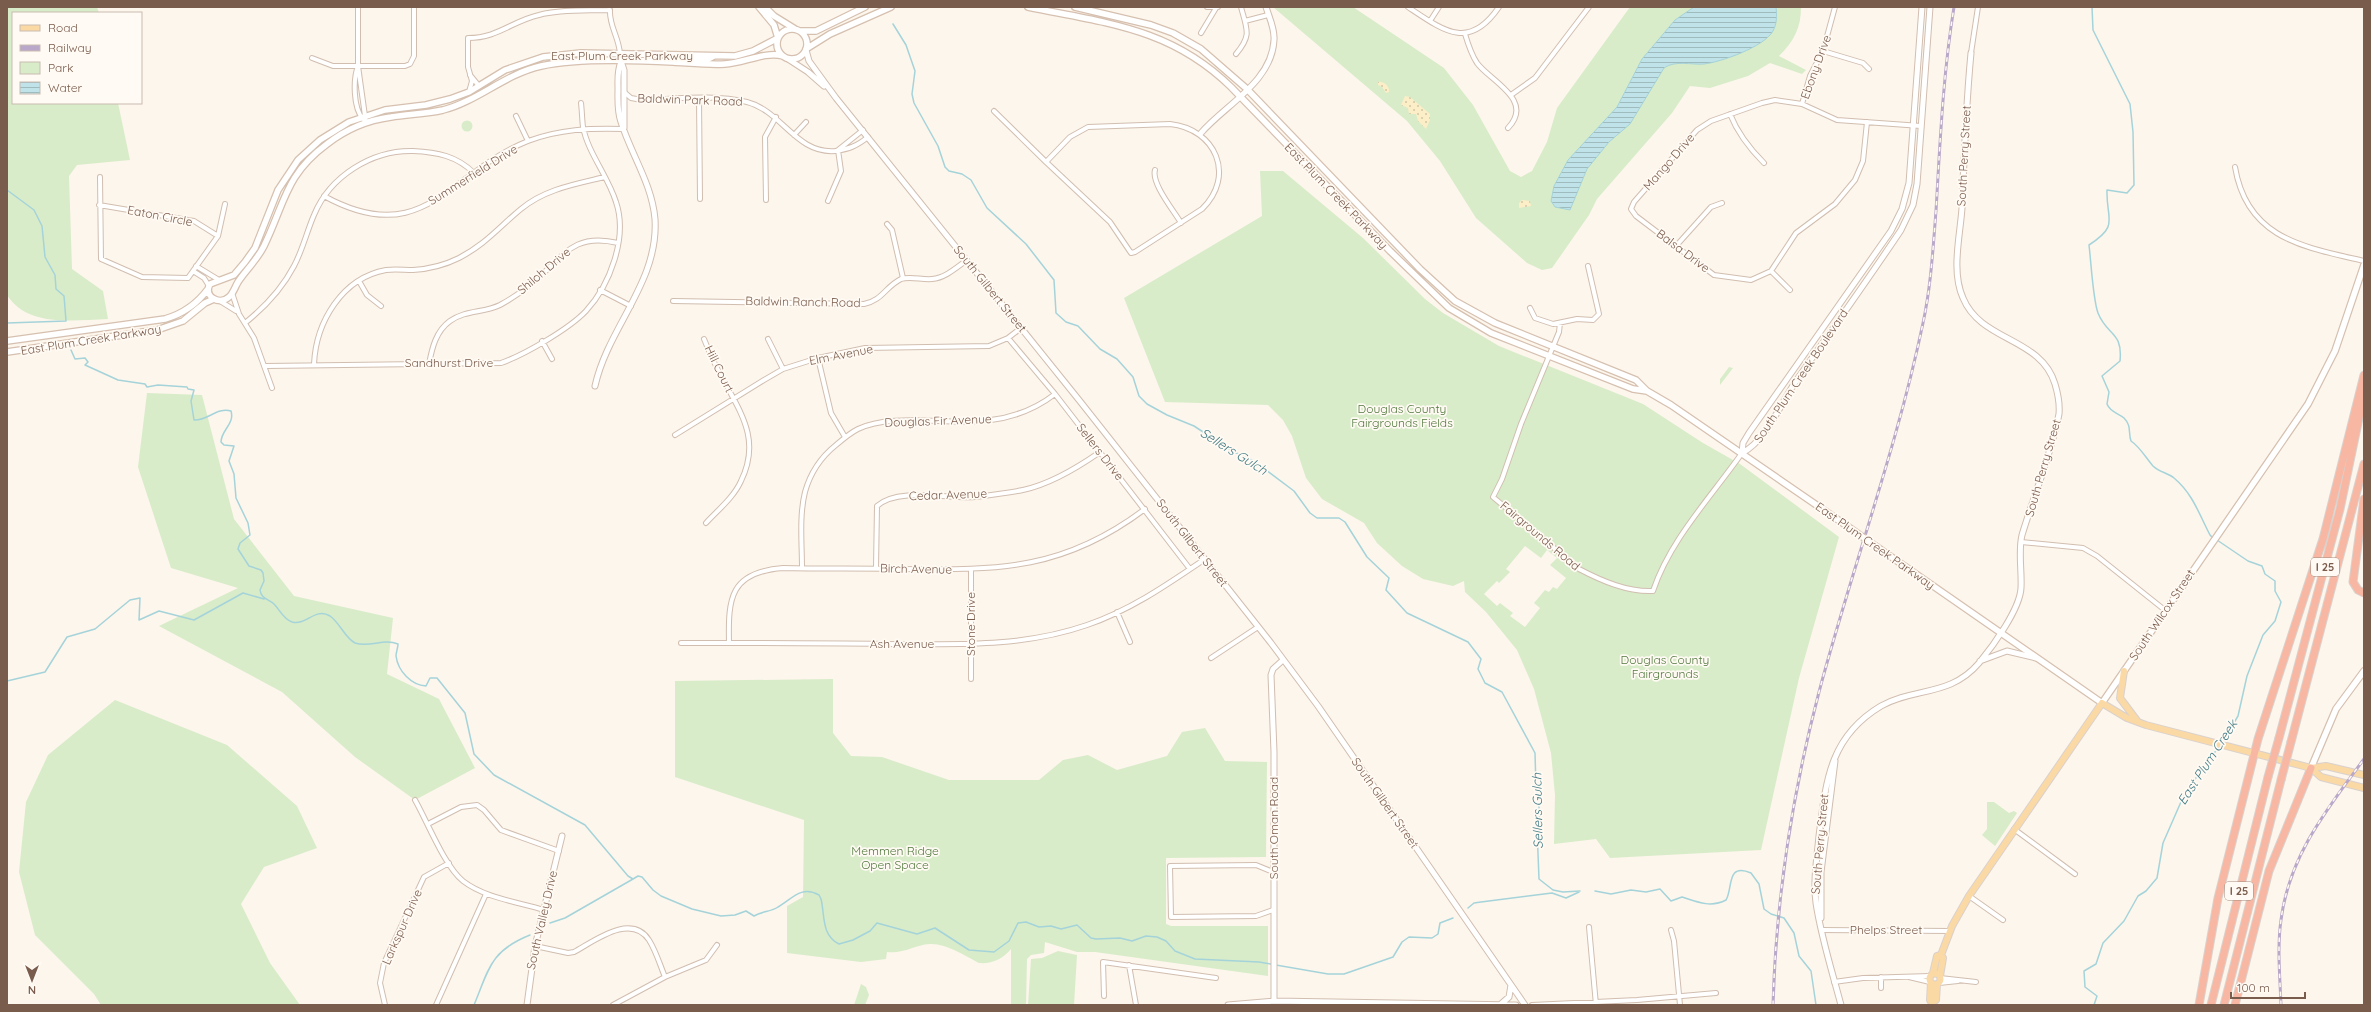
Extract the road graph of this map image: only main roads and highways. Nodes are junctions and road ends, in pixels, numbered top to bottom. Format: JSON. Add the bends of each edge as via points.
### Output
{"nodes":[{"id":1,"x":759,"y":7,"type":"edge"},
{"id":2,"x":765,"y":7,"type":"edge"},
{"id":3,"x":865,"y":7,"type":"edge"},
{"id":4,"x":891,"y":7,"type":"edge"},
{"id":5,"x":1028,"y":7,"type":"edge"},
{"id":6,"x":1075,"y":7,"type":"edge"},
{"id":7,"x":799,"y":31,"type":"junction"},
{"id":8,"x":778,"y":38,"type":"junction"},
{"id":9,"x":806,"y":50,"type":"junction"},
{"id":10,"x":714,"y":56,"type":"junction"},
{"id":11,"x":785,"y":58,"type":"junction"},
{"id":12,"x":672,"y":62,"type":"junction"},
{"id":13,"x":479,"y":86,"type":"junction"},
{"id":14,"x":471,"y":100,"type":"junction"},
{"id":15,"x":2364,"y":266,"type":"edge"},
{"id":16,"x":221,"y":279,"type":"junction"},
{"id":17,"x":208,"y":288,"type":"junction"},
{"id":18,"x":232,"y":292,"type":"junction"},
{"id":19,"x":217,"y":300,"type":"junction"},
{"id":20,"x":7,"y":341,"type":"edge"},
{"id":21,"x":7,"y":352,"type":"edge"},
{"id":22,"x":2364,"y":375,"type":"edge"},
{"id":23,"x":1647,"y":391,"type":"junction"},
{"id":24,"x":2364,"y":394,"type":"edge"},
{"id":25,"x":2364,"y":464,"type":"edge"},
{"id":26,"x":2364,"y":499,"type":"edge"},
{"id":27,"x":2364,"y":593,"type":"edge"},
{"id":28,"x":2124,"y":671,"type":"junction"},
{"id":29,"x":2364,"y":671,"type":"edge"},
{"id":30,"x":2102,"y":703,"type":"junction"},
{"id":31,"x":2138,"y":722,"type":"junction"},
{"id":32,"x":2255,"y":752,"type":"junction"},
{"id":33,"x":2311,"y":768,"type":"junction"},
{"id":34,"x":2364,"y":774,"type":"edge"},
{"id":35,"x":2364,"y":788,"type":"edge"},
{"id":36,"x":1933,"y":1004,"type":"edge"},
{"id":37,"x":2198,"y":1005,"type":"edge"},
{"id":38,"x":2211,"y":1005,"type":"edge"},
{"id":39,"x":2224,"y":1005,"type":"edge"},
{"id":40,"x":2236,"y":1005,"type":"edge"}],
"edges":[{"from":1,"to":8,"type":"main road","via":[[773,23]]},
{"from":2,"to":7,"type":"main road"},
{"from":3,"to":7,"type":"main road","via":[[816,31]]},
{"from":4,"to":9,"type":"main road","via":[[830,34]]},
{"from":5,"to":23,"type":"main road","name":"East Plum Creek Parkway","via":[[1123,27],[1160,38],[1205,64],[1240,96],[1440,301],[1479,327],[1633,389]]},
{"from":6,"to":23,"type":"main road","name":"East Plum Creek Parkway","via":[[1138,21],[1173,33],[1211,56],[1247,89],[1446,294],[1484,318],[1636,380]]},
{"from":7,"to":8,"type":"main road","via":[[787,30]]},
{"from":7,"to":9,"type":"main road","via":[[806,40]]},
{"from":8,"to":10,"type":"main road","name":"East Plum Creek Parkway","via":[[745,54]]},
{"from":8,"to":11,"type":"main road","via":[[777,48]]},
{"from":9,"to":11,"type":"main road","via":[[798,58]]},
{"from":10,"to":12,"type":"main road","via":[[708,60],[681,58]]},
{"from":10,"to":13,"type":"main road","name":"East Plum Creek Parkway","via":[[569,54],[543,57],[511,67]]},
{"from":11,"to":12,"type":"main road","name":"East Plum Creek Parkway","via":[[772,54],[726,64]]},
{"from":12,"to":14,"type":"main road","name":"East Plum Creek Parkway","via":[[560,62],[540,66],[503,80]]},
{"from":13,"to":14,"type":"main road"},
{"from":13,"to":16,"type":"main road","name":"East Plum Creek Parkway","via":[[435,104],[385,110],[363,116],[330,133],[298,160],[278,190],[250,256],[237,272]]},
{"from":14,"to":18,"type":"main road","name":"East Plum Creek Parkway","via":[[436,112],[389,117],[366,123],[345,132],[327,144],[298,173],[282,200],[262,251]]},
{"from":15,"to":28,"type":"main road","name":"South Wilcox Street","via":[[2344,329],[2318,385],[2294,424]]},
{"from":16,"to":17,"type":"main road","via":[[213,282]]},
{"from":16,"to":18,"type":"main road","via":[[230,282]]},
{"from":17,"to":19,"type":"main road","via":[[209,295]]},
{"from":17,"to":20,"type":"main road","name":"East Plum Creek Parkway","via":[[194,304],[180,314],[165,319]]},
{"from":18,"to":19,"type":"main road","via":[[227,299]]},
{"from":19,"to":21,"type":"main road","name":"East Plum Creek Parkway","via":[[205,303],[182,321],[162,329]]},
{"from":22,"to":32,"type":"highway","via":[[2321,545],[2269,700]]},
{"from":23,"to":30,"type":"main road","name":"East Plum Creek Parkway","bridge":true,"via":[[1742,453]]},
{"from":24,"to":38,"type":"highway","number":"I 25","bridge":true,"via":[[2340,509],[2268,777]]},
{"from":25,"to":39,"type":"highway","number":"I 25","bridge":true},
{"from":26,"to":27,"type":"highway","via":[[2353,582],[2358,590]]},
{"from":28,"to":30,"type":"main road","name":"South Wilcox Street"},
{"from":28,"to":31,"type":"main road","via":[[2120,698]]},
{"from":29,"to":33,"type":"main road","via":[[2336,709]]},
{"from":30,"to":31,"type":"main road"},
{"from":30,"to":36,"type":"main road","name":"South Wilcox Street","via":[[1969,896],[1950,931],[1941,955],[1937,956],[1930,1000]]},
{"from":31,"to":32,"type":"main road"},
{"from":32,"to":33,"type":"main road"},
{"from":32,"to":37,"type":"highway","via":[[2218,898]]},
{"from":33,"to":34,"type":"main road","via":[[2326,766]]},
{"from":33,"to":35,"type":"main road","via":[[2321,777]]},
{"from":33,"to":40,"type":"highway","via":[[2269,871]]}]}
